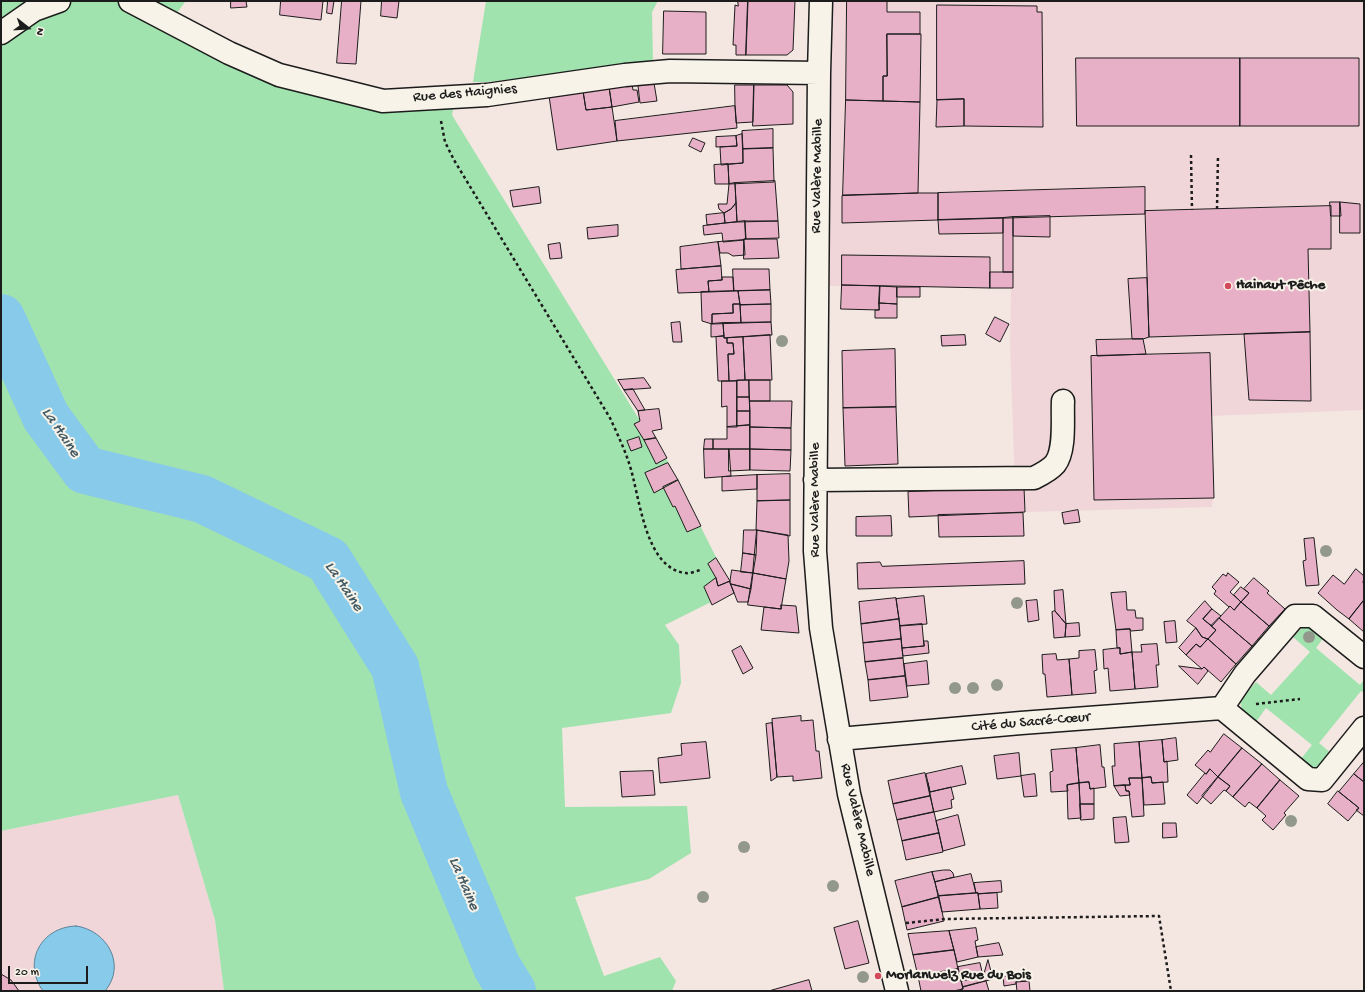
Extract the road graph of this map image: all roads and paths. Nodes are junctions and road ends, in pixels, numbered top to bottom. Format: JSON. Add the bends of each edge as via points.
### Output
{"nodes":[{"id":1,"x":59,"y":1,"type":"edge"},
{"id":2,"x":130,"y":1,"type":"edge"},
{"id":3,"x":821,"y":1,"type":"edge"},
{"id":4,"x":1,"y":33,"type":"edge"},
{"id":5,"x":819,"y":73,"type":"junction"},
{"id":6,"x":445,"y":97,"type":"junction"},
{"id":7,"x":1218,"y":154,"type":"dead end"},
{"id":8,"x":1191,"y":155,"type":"dead end"},
{"id":9,"x":1217,"y":209,"type":"dead end"},
{"id":10,"x":1192,"y":210,"type":"dead end"},
{"id":11,"x":1062,"y":401,"type":"dead end"},
{"id":12,"x":815,"y":480,"type":"junction"},
{"id":13,"x":700,"y":570,"type":"dead end"},
{"id":14,"x":1364,"y":657,"type":"edge"},
{"id":15,"x":1300,"y":699,"type":"dead end"},
{"id":16,"x":1222,"y":708,"type":"junction"},
{"id":17,"x":1364,"y":728,"type":"edge"},
{"id":18,"x":839,"y":739,"type":"junction"},
{"id":19,"x":881,"y":926,"type":"junction"},
{"id":20,"x":897,"y":991,"type":"edge"},
{"id":21,"x":1171,"y":991,"type":"edge"}],
"edges":[{"from":1,"to":4,"type":"street","via":[[34,10]]},
{"from":2,"to":6,"type":"street","name":"Rue des Haignies","via":[[229,53],[279,75],[383,100]]},
{"from":3,"to":5,"type":"street","name":"Rue Valère Mabille"},
{"from":5,"to":6,"type":"street","name":"Rue des Haignies","via":[[670,71],[487,95]]},
{"from":5,"to":12,"type":"street","name":"Rue Valère Mabille"},
{"from":6,"to":13,"type":"path","via":[[441,121],[445,142],[610,418],[629,463],[649,540],[655,552],[666,566],[675,571],[687,574]]},
{"from":7,"to":9,"type":"path"},
{"from":8,"to":10,"type":"path"},
{"from":11,"to":12,"type":"street","via":[[1060,454],[1056,463],[1034,478]]},
{"from":12,"to":18,"type":"street","name":"Rue Valère Mabille","via":[[815,551],[821,628]]},
{"from":14,"to":16,"type":"street","via":[[1313,616],[1295,616],[1245,674]]},
{"from":15,"to":16,"type":"path"},
{"from":16,"to":17,"type":"street","via":[[1308,779],[1322,780]]},
{"from":16,"to":18,"type":"street","name":"Cité du Sacré-Cœur"},
{"from":18,"to":19,"type":"street","name":"Rue Valère Mabille","via":[[849,794]]},
{"from":19,"to":20,"type":"street","name":"Rue Valère Mabille"},
{"from":19,"to":21,"type":"path","via":[[945,919],[1159,916]]}]}
